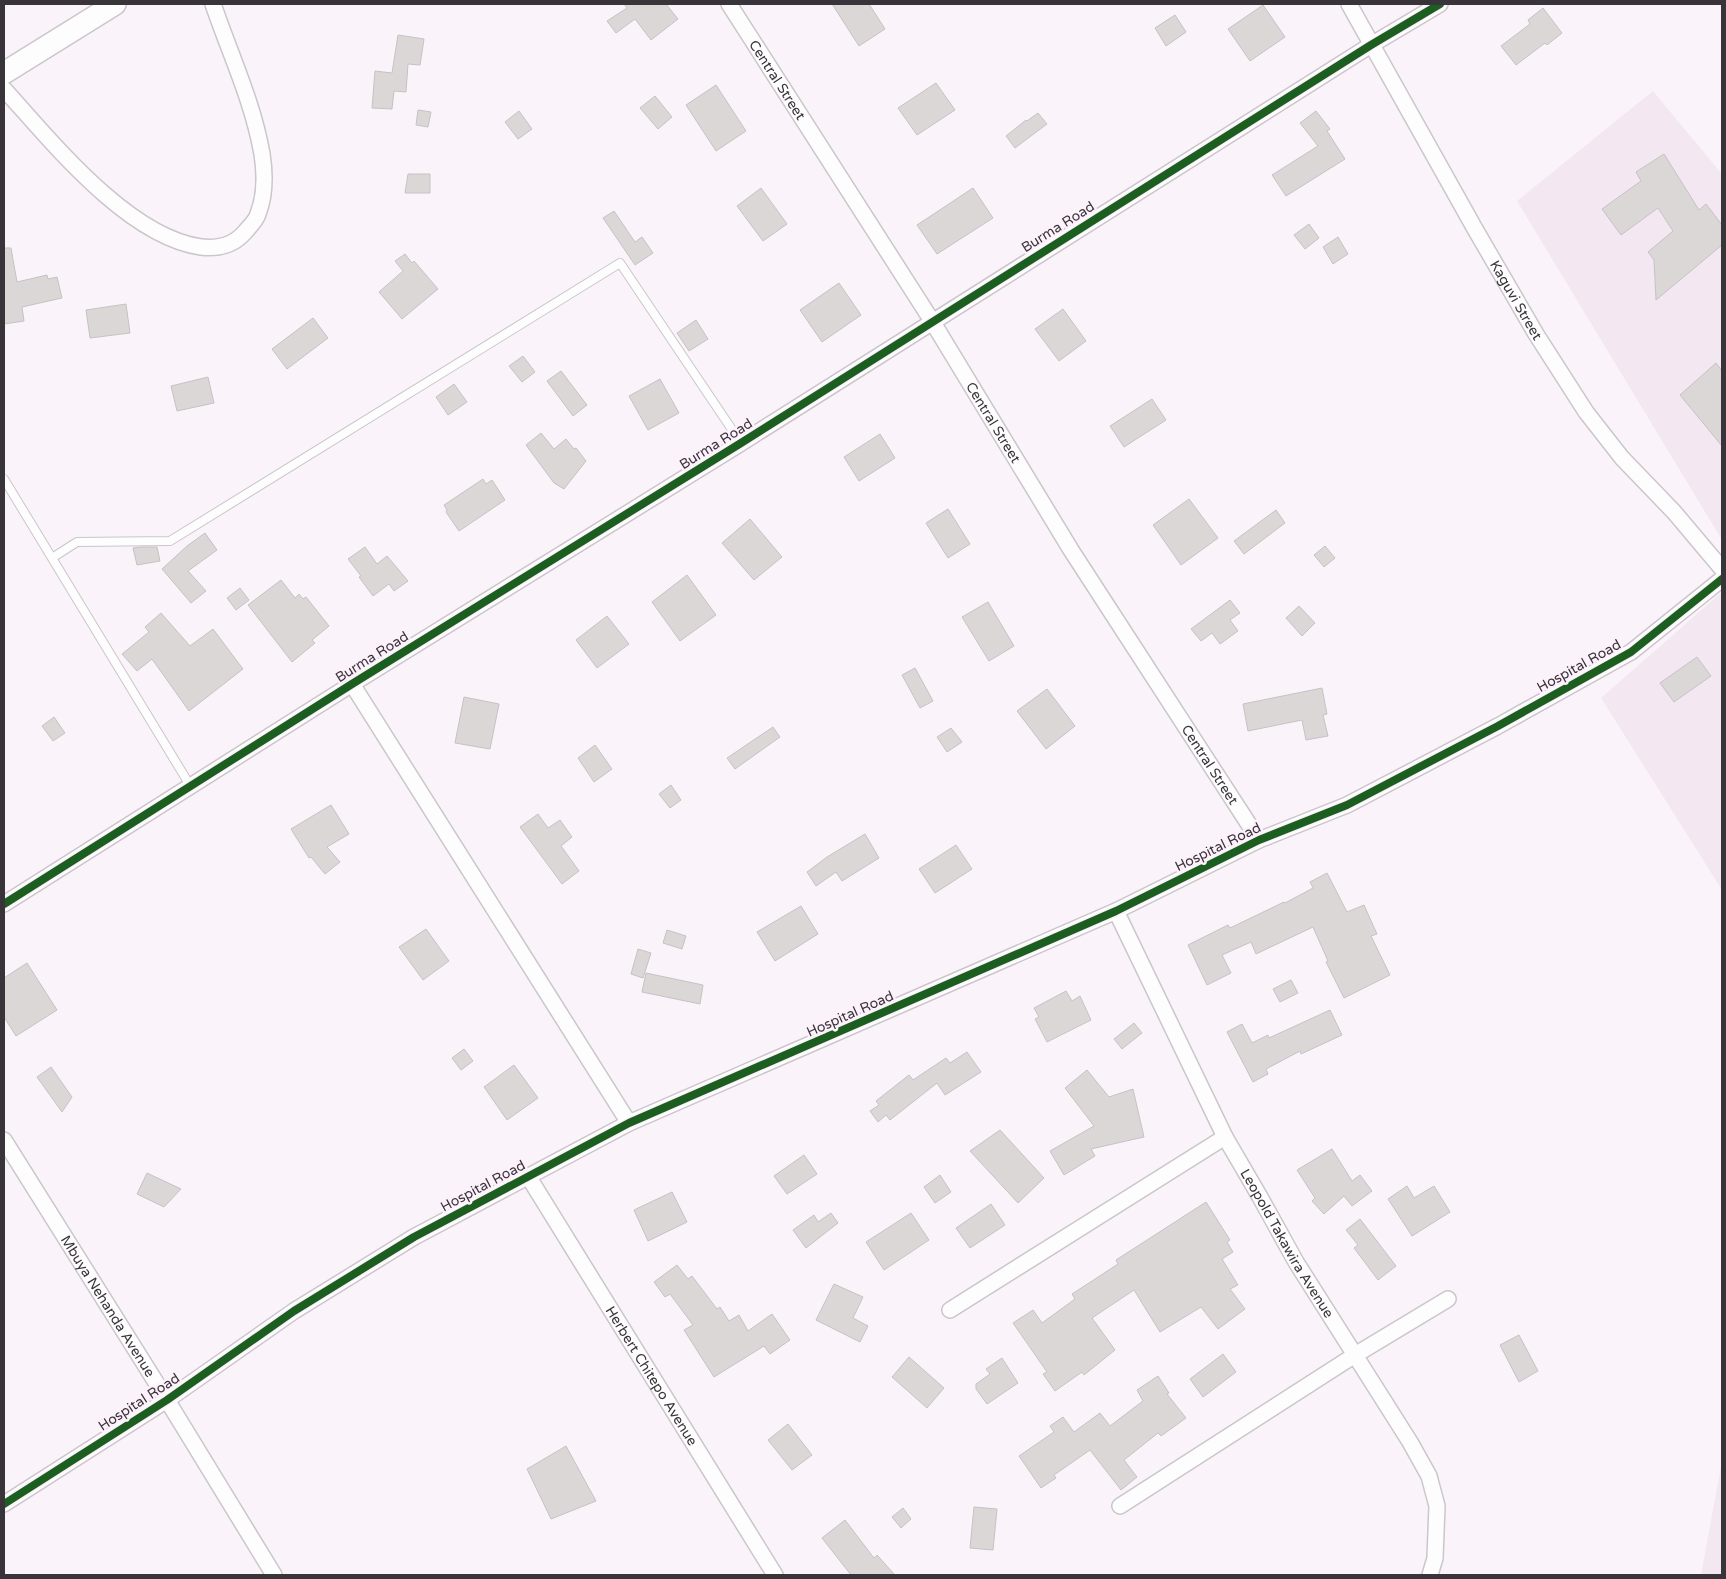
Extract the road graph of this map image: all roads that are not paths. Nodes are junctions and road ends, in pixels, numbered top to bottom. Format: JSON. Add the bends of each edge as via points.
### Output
{"nodes":[{"id":1,"x":115,"y":4,"type":"edge"},
{"id":2,"x":213,"y":4,"type":"edge"},
{"id":3,"x":729,"y":4,"type":"edge"},
{"id":4,"x":1349,"y":4,"type":"edge"},
{"id":5,"x":1440,"y":4,"type":"edge"},
{"id":6,"x":1371,"y":44,"type":"junction"},
{"id":7,"x":4,"y":73,"type":"edge"},
{"id":8,"x":4,"y":89,"type":"edge"},
{"id":9,"x":932,"y":321,"type":"junction"},
{"id":10,"x":741,"y":444,"type":"junction"},
{"id":11,"x":4,"y":479,"type":"edge"},
{"id":12,"x":52,"y":558,"type":"junction"},
{"id":13,"x":1722,"y":569,"type":"edge"},
{"id":14,"x":1722,"y":579,"type":"edge"},
{"id":15,"x":352,"y":684,"type":"junction"},
{"id":16,"x":190,"y":786,"type":"junction"},
{"id":17,"x":1259,"y":840,"type":"junction"},
{"id":18,"x":4,"y":904,"type":"edge"},
{"id":19,"x":1116,"y":911,"type":"junction"},
{"id":20,"x":630,"y":1123,"type":"junction"},
{"id":21,"x":1224,"y":1137,"type":"junction"},
{"id":22,"x":4,"y":1140,"type":"edge"},
{"id":23,"x":528,"y":1176,"type":"junction"},
{"id":24,"x":1448,"y":1299,"type":"dead end"},
{"id":25,"x":950,"y":1310,"type":"dead end"},
{"id":26,"x":1355,"y":1354,"type":"junction"},
{"id":27,"x":167,"y":1400,"type":"junction"},
{"id":28,"x":4,"y":1504,"type":"edge"},
{"id":29,"x":1120,"y":1506,"type":"dead end"},
{"id":30,"x":274,"y":1575,"type":"edge"},
{"id":31,"x":775,"y":1575,"type":"edge"},
{"id":32,"x":1430,"y":1575,"type":"edge"}],
"edges":[{"from":1,"to":7,"type":"main road"},
{"from":2,"to":8,"type":"street","via":[[252,112],[262,156],[264,188],[258,216],[240,238],[223,248],[187,245],[158,233],[129,215],[50,140]]},
{"from":3,"to":9,"type":"street","name":"Central Street"},
{"from":4,"to":6,"type":"street","name":"Kaguvi Street"},
{"from":5,"to":6,"type":"street","name":"Burma Road"},
{"from":6,"to":9,"type":"street","name":"Burma Road"},
{"from":6,"to":13,"type":"street","name":"Kaguvi Street","via":[[1532,326],[1586,412],[1622,458]]},
{"from":9,"to":10,"type":"street","name":"Burma Road"},
{"from":9,"to":17,"type":"street","name":"Central Street","via":[[1071,550]]},
{"from":10,"to":12,"type":"lane","via":[[620,263],[170,541],[77,542]]},
{"from":10,"to":15,"type":"street","name":"Burma Road"},
{"from":11,"to":12,"type":"lane"},
{"from":12,"to":16,"type":"lane"},
{"from":14,"to":17,"type":"street","name":"Hospital Road","via":[[1631,652],[1347,805]]},
{"from":15,"to":16,"type":"street","name":"Burma Road"},
{"from":15,"to":20,"type":"street"},
{"from":16,"to":18,"type":"street","name":"Burma Road"},
{"from":17,"to":19,"type":"street","name":"Hospital Road"},
{"from":19,"to":20,"type":"street","name":"Hospital Road"},
{"from":19,"to":21,"type":"street","name":"Leopold Takawira Avenue"},
{"from":20,"to":23,"type":"street","name":"Hospital Road"},
{"from":21,"to":25,"type":"street"},
{"from":21,"to":26,"type":"street","name":"Leopold Takawira Avenue","via":[[1296,1262]]},
{"from":22,"to":27,"type":"street","name":"Mbuya Nehanda Avenue"},
{"from":23,"to":27,"type":"street","name":"Hospital Road","via":[[414,1237],[302,1306]]},
{"from":23,"to":31,"type":"street","name":"Herbert Chitepo Avenue"},
{"from":24,"to":26,"type":"street"},
{"from":26,"to":29,"type":"street"},
{"from":26,"to":32,"type":"street","name":"Leopold Takawira Avenue","via":[[1429,1476],[1437,1506],[1435,1558]]},
{"from":27,"to":28,"type":"street","name":"Hospital Road"},
{"from":27,"to":30,"type":"street","name":"Mbuya Nehanda Avenue"}]}
